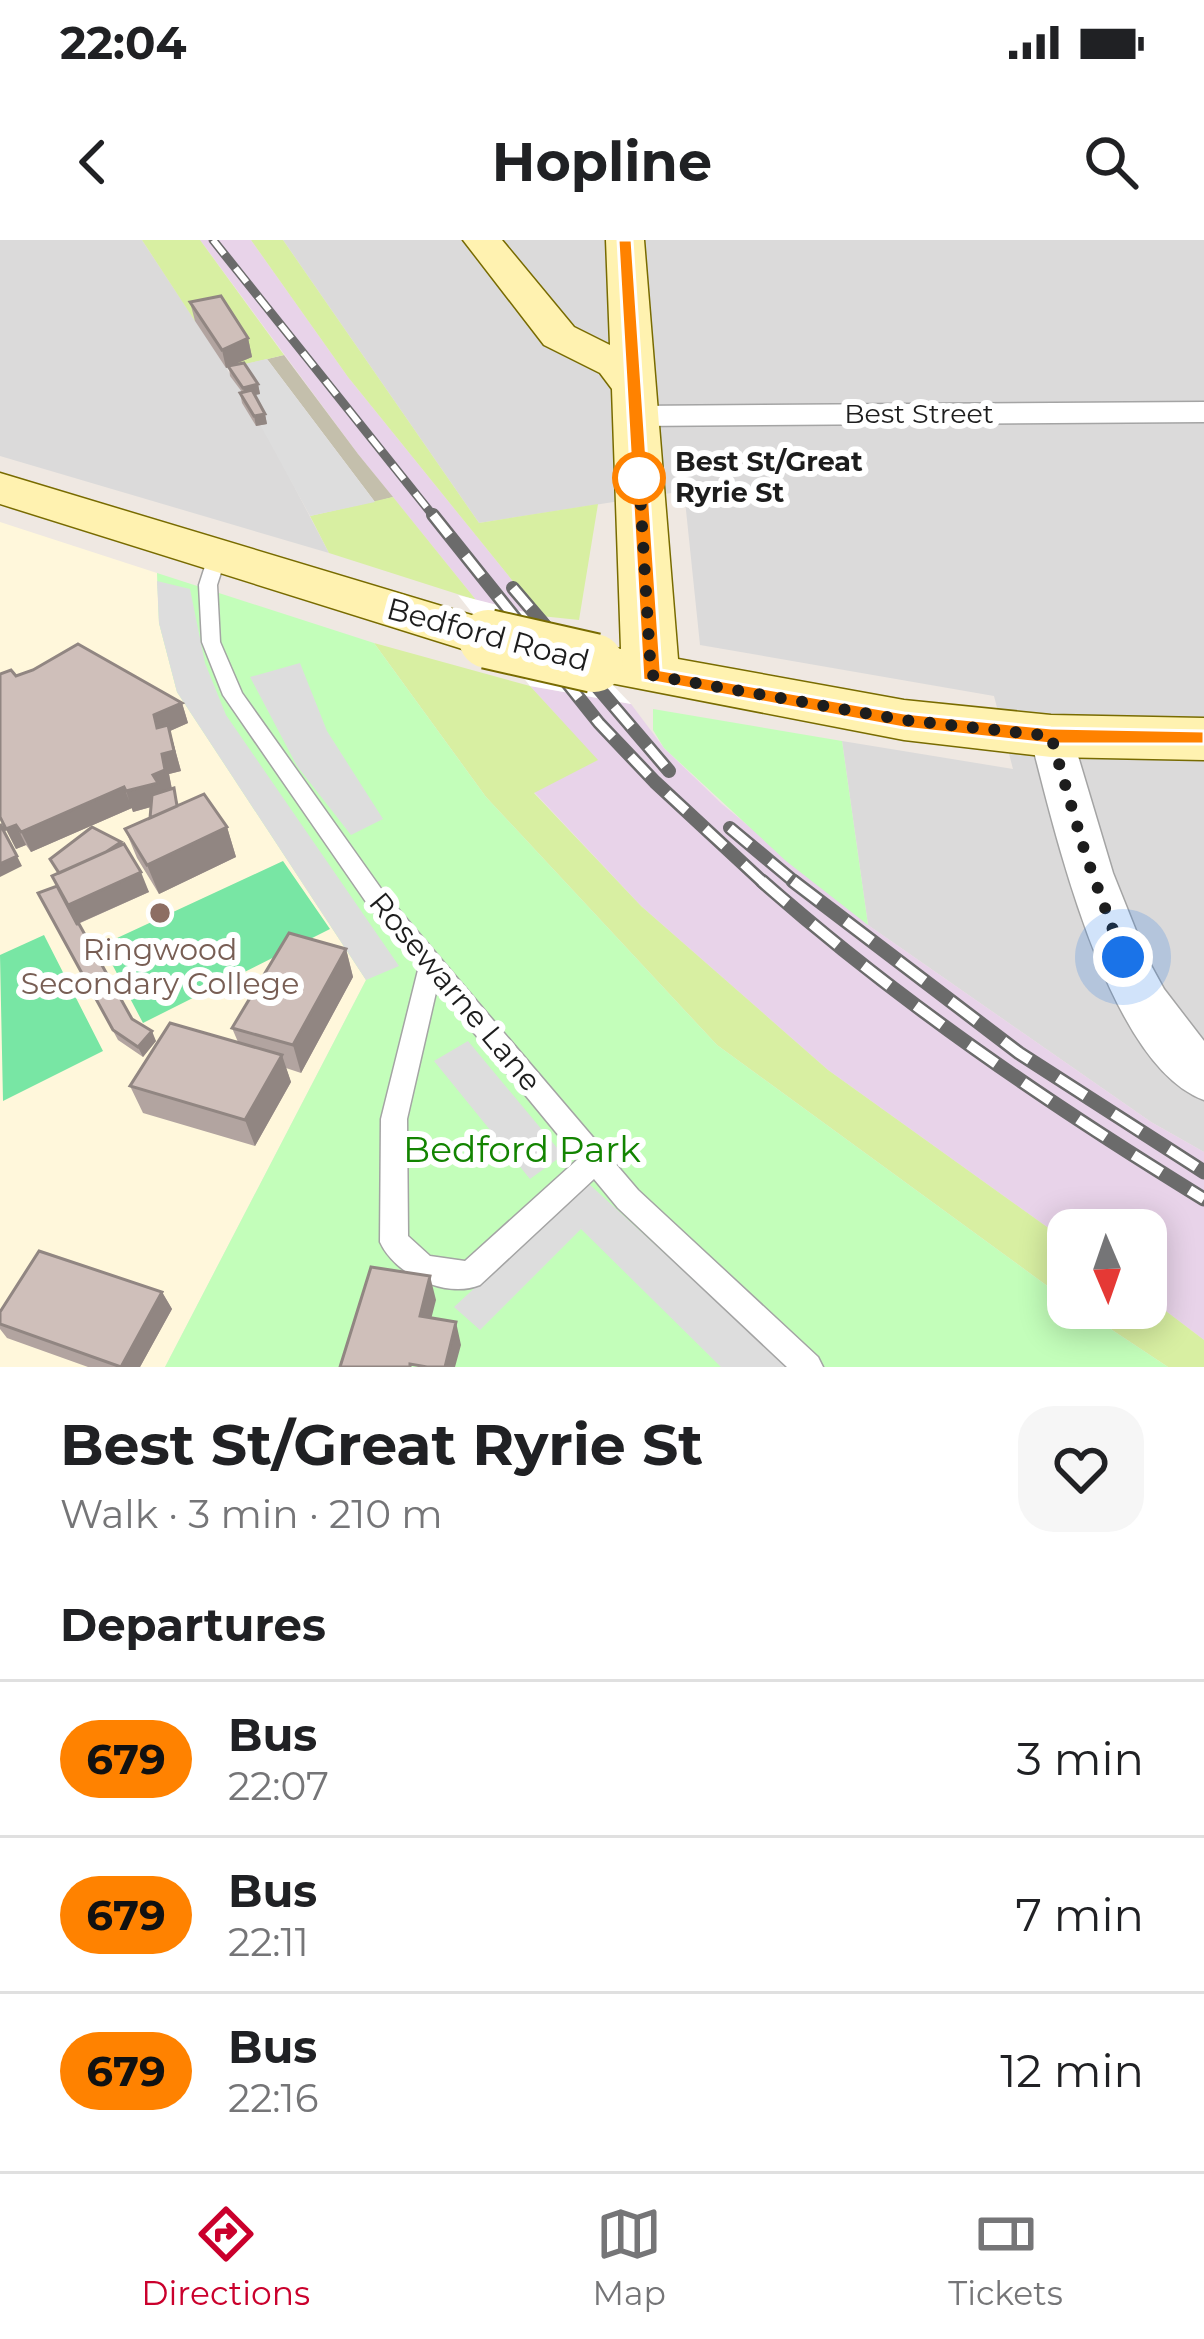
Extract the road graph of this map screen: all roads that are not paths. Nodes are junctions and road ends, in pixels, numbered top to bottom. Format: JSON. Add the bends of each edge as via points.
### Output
{"nodes":[{"id":1,"x":482,"y":240,"type":"edge"},
{"id":2,"x":625,"y":240,"type":"edge"},
{"id":3,"x":530,"y":297,"type":"junction"},
{"id":4,"x":630,"y":319,"type":"junction"},
{"id":5,"x":634,"y":402,"type":"junction"},
{"id":6,"x":1204,"y":412,"type":"edge"},
{"id":7,"x":0,"y":488,"type":"edge"},
{"id":8,"x":217,"y":557,"type":"junction"},
{"id":9,"x":651,"y":675,"type":"junction"},
{"id":10,"x":1051,"y":736,"type":"junction"},
{"id":11,"x":1204,"y":739,"type":"edge"},
{"id":12,"x":431,"y":964,"type":"junction"},
{"id":13,"x":1204,"y":1078,"type":"edge"},
{"id":14,"x":596,"y":1160,"type":"junction"},
{"id":15,"x":808,"y":1367,"type":"edge"}],
"edges":[{"from":1,"to":3,"type":"main road"},
{"from":2,"to":4,"type":"main road"},
{"from":3,"to":4,"type":"main road","via":[[581,321]]},
{"from":3,"to":5,"type":"main road","via":[[560,336],[615,364]]},
{"from":4,"to":5,"type":"main road"},
{"from":5,"to":6,"type":"street","name":"Best Street"},
{"from":5,"to":9,"type":"main road"},
{"from":7,"to":8,"type":"main road","name":"Bedford Road"},
{"from":8,"to":9,"type":"main road","name":"Bedford Road","bridge":true,"via":[[488,639]]},
{"from":8,"to":12,"type":"lane","name":"Rosewarne Lane","via":[[208,585],[211,642],[233,695]]},
{"from":9,"to":10,"type":"main road","name":"Bedford Road","via":[[904,720]]},
{"from":10,"to":11,"type":"main road","name":"Bedford Road"},
{"from":10,"to":13,"type":"street","via":[[1135,991]]},
{"from":12,"to":14,"type":"lane","name":"Rosewarne Lane"},
{"from":12,"to":14,"type":"lane","via":[[394,1119],[394,1242],[424,1269],[470,1275]]},
{"from":14,"to":15,"type":"lane","name":"Rosewarne Lane"}]}
